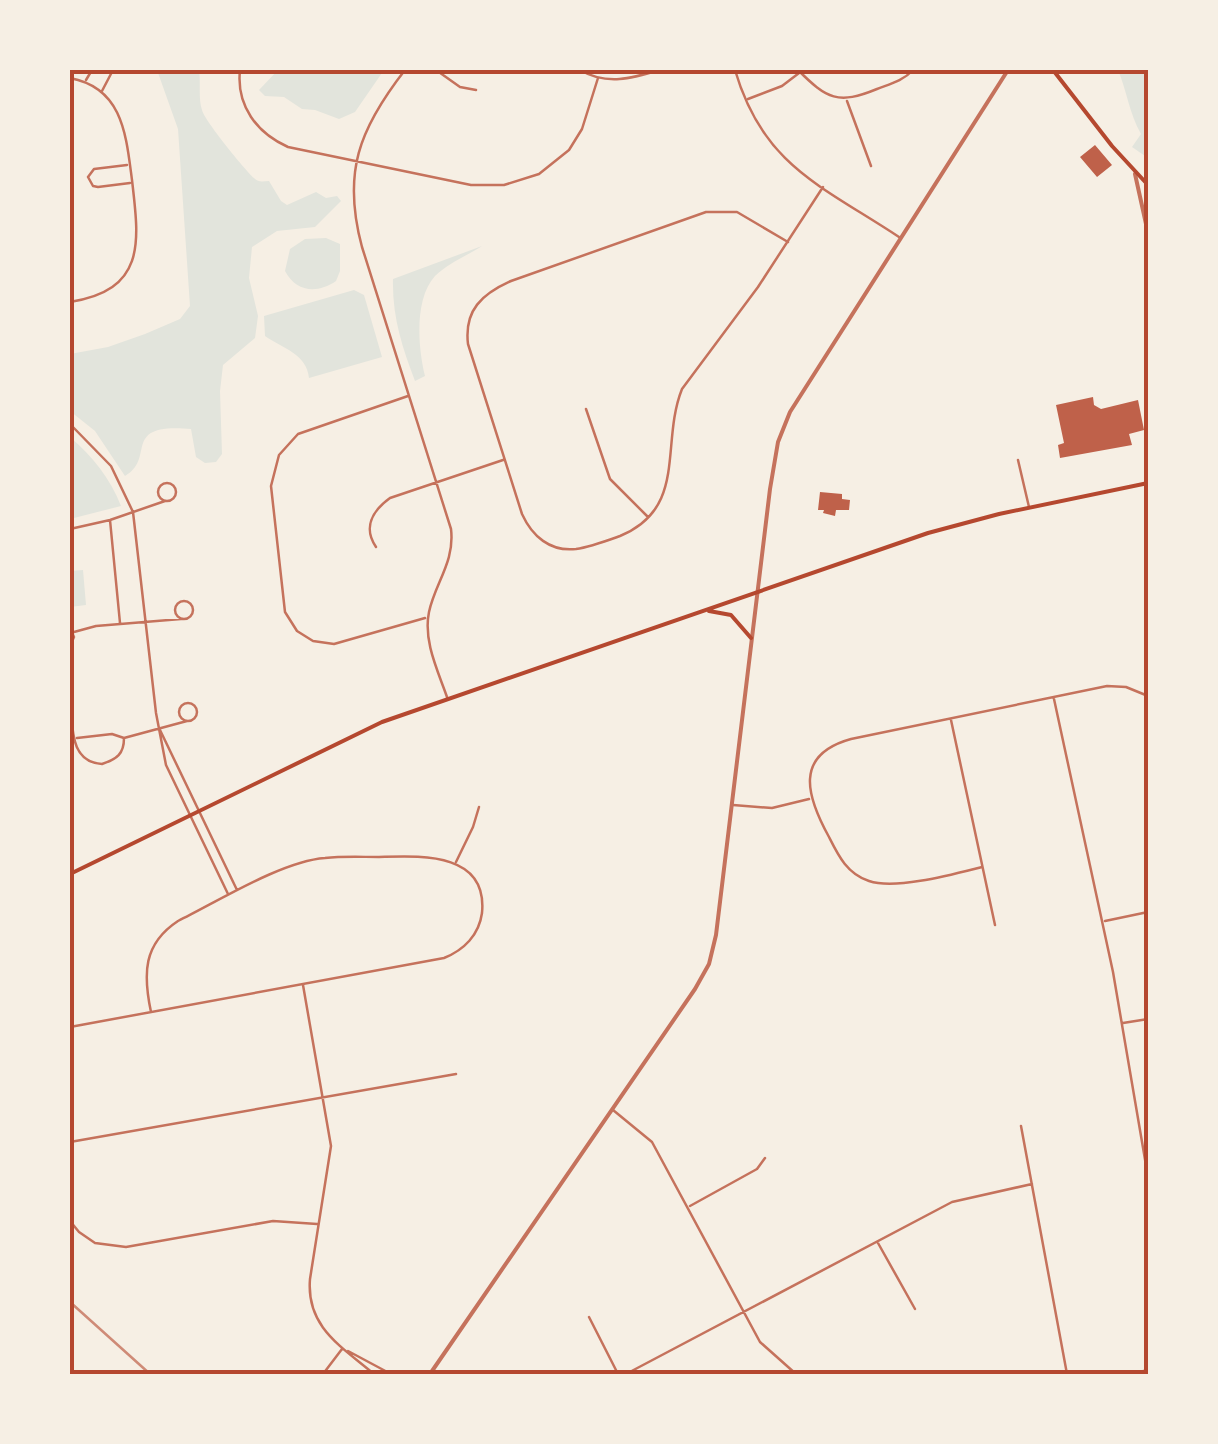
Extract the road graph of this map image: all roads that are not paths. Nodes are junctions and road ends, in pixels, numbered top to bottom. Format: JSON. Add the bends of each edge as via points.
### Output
{"nodes":[{"id":1,"x":92,"y":70,"type":"edge"},
{"id":2,"x":113,"y":70,"type":"edge"},
{"id":3,"x":240,"y":70,"type":"edge"},
{"id":4,"x":405,"y":70,"type":"edge"},
{"id":5,"x":436,"y":70,"type":"edge"},
{"id":6,"x":580,"y":70,"type":"edge"},
{"id":7,"x":660,"y":70,"type":"edge"},
{"id":8,"x":736,"y":70,"type":"edge"},
{"id":9,"x":913,"y":70,"type":"edge"},
{"id":10,"x":1008,"y":70,"type":"edge"},
{"id":11,"x":1053,"y":70,"type":"edge"},
{"id":12,"x":801,"y":71,"type":"edge"},
{"id":13,"x":70,"y":78,"type":"edge"},
{"id":14,"x":598,"y":78,"type":"junction"},
{"id":15,"x":86,"y":82,"type":"junction"},
{"id":16,"x":476,"y":90,"type":"dead end"},
{"id":17,"x":102,"y":91,"type":"junction"},
{"id":18,"x":847,"y":99,"type":"junction"},
{"id":19,"x":745,"y":100,"type":"junction"},
{"id":20,"x":356,"y":162,"type":"junction"},
{"id":21,"x":130,"y":164,"type":"junction"},
{"id":22,"x":871,"y":166,"type":"dead end"},
{"id":23,"x":1136,"y":174,"type":"junction"},
{"id":24,"x":132,"y":182,"type":"junction"},
{"id":25,"x":1148,"y":184,"type":"edge"},
{"id":26,"x":823,"y":186,"type":"junction"},
{"id":27,"x":1148,"y":234,"type":"edge"},
{"id":28,"x":900,"y":238,"type":"junction"},
{"id":29,"x":788,"y":242,"type":"junction"},
{"id":30,"x":70,"y":302,"type":"edge"},
{"id":31,"x":410,"y":395,"type":"junction"},
{"id":32,"x":586,"y":409,"type":"dead end"},
{"id":33,"x":70,"y":424,"type":"edge"},
{"id":34,"x":505,"y":460,"type":"junction"},
{"id":35,"x":1018,"y":460,"type":"dead end"},
{"id":36,"x":436,"y":482,"type":"junction"},
{"id":37,"x":1148,"y":483,"type":"edge"},
{"id":38,"x":166,"y":501,"type":"dead end"},
{"id":39,"x":1029,"y":508,"type":"junction"},
{"id":40,"x":133,"y":512,"type":"junction"},
{"id":41,"x":649,"y":518,"type":"junction"},
{"id":42,"x":110,"y":520,"type":"junction"},
{"id":43,"x":70,"y":528,"type":"edge"},
{"id":44,"x":376,"y":546,"type":"dead end"},
{"id":45,"x":756,"y":593,"type":"junction"},
{"id":46,"x":704,"y":610,"type":"junction"},
{"id":47,"x":428,"y":618,"type":"junction"},
{"id":48,"x":180,"y":619,"type":"dead end"},
{"id":49,"x":147,"y":622,"type":"junction"},
{"id":50,"x":120,"y":626,"type":"junction"},
{"id":51,"x":72,"y":630,"type":"edge"},
{"id":52,"x":751,"y":638,"type":"junction"},
{"id":53,"x":70,"y":646,"type":"edge"},
{"id":54,"x":1148,"y":696,"type":"edge"},
{"id":55,"x":1054,"y":697,"type":"junction"},
{"id":56,"x":70,"y":700,"type":"edge"},
{"id":57,"x":448,"y":700,"type":"junction"},
{"id":58,"x":951,"y":718,"type":"junction"},
{"id":59,"x":186,"y":721,"type":"dead end"},
{"id":60,"x":158,"y":727,"type":"junction"},
{"id":61,"x":75,"y":738,"type":"junction"},
{"id":62,"x":124,"y":738,"type":"junction"},
{"id":63,"x":810,"y":799,"type":"junction"},
{"id":64,"x":732,"y":805,"type":"junction"},
{"id":65,"x":479,"y":807,"type":"dead end"},
{"id":66,"x":200,"y":810,"type":"junction"},
{"id":67,"x":190,"y":816,"type":"junction"},
{"id":68,"x":456,"y":863,"type":"junction"},
{"id":69,"x":982,"y":866,"type":"junction"},
{"id":70,"x":70,"y":874,"type":"edge"},
{"id":71,"x":238,"y":891,"type":"junction"},
{"id":72,"x":229,"y":896,"type":"junction"},
{"id":73,"x":1148,"y":912,"type":"edge"},
{"id":74,"x":1102,"y":922,"type":"junction"},
{"id":75,"x":995,"y":925,"type":"dead end"},
{"id":76,"x":302,"y":984,"type":"junction"},
{"id":77,"x":151,"y":1012,"type":"junction"},
{"id":78,"x":1148,"y":1019,"type":"edge"},
{"id":79,"x":1122,"y":1024,"type":"junction"},
{"id":80,"x":70,"y":1027,"type":"edge"},
{"id":81,"x":456,"y":1074,"type":"dead end"},
{"id":82,"x":324,"y":1096,"type":"junction"},
{"id":83,"x":612,"y":1109,"type":"junction"},
{"id":84,"x":1021,"y":1126,"type":"dead end"},
{"id":85,"x":70,"y":1142,"type":"edge"},
{"id":86,"x":765,"y":1158,"type":"dead end"},
{"id":87,"x":1148,"y":1178,"type":"edge"},
{"id":88,"x":1032,"y":1184,"type":"junction"},
{"id":89,"x":688,"y":1207,"type":"junction"},
{"id":90,"x":70,"y":1221,"type":"edge"},
{"id":91,"x":319,"y":1224,"type":"junction"},
{"id":92,"x":877,"y":1242,"type":"junction"},
{"id":93,"x":914,"y":1309,"type":"dead end"},
{"id":94,"x":744,"y":1313,"type":"junction"},
{"id":95,"x":589,"y":1317,"type":"dead end"},
{"id":96,"x":342,"y":1348,"type":"junction"},
{"id":97,"x":1148,"y":1370,"type":"edge"},
{"id":98,"x":324,"y":1374,"type":"edge"},
{"id":99,"x":374,"y":1374,"type":"edge"},
{"id":100,"x":391,"y":1374,"type":"edge"},
{"id":101,"x":430,"y":1374,"type":"edge"},
{"id":102,"x":618,"y":1374,"type":"edge"},
{"id":103,"x":626,"y":1374,"type":"edge"},
{"id":104,"x":796,"y":1374,"type":"edge"},
{"id":105,"x":1067,"y":1374,"type":"edge"},
{"id":106,"x":1131,"y":1374,"type":"edge"}],
"edges":[{"from":1,"to":15,"type":"street"},
{"from":2,"to":17,"type":"street"},
{"from":3,"to":20,"type":"street","via":[[248,112],[268,137]]},
{"from":4,"to":20,"type":"street","via":[[375,110]]},
{"from":5,"to":16,"type":"street","via":[[460,88]]},
{"from":6,"to":14,"type":"street"},
{"from":7,"to":14,"type":"street","via":[[630,79]]},
{"from":8,"to":19,"type":"street"},
{"from":9,"to":18,"type":"street"},
{"from":10,"to":28,"type":"street"},
{"from":11,"to":23,"type":"main road"},
{"from":12,"to":18,"type":"street","via":[[825,94]]},
{"from":12,"to":19,"type":"street"},
{"from":13,"to":15,"type":"street"},
{"from":14,"to":20,"type":"street","via":[[578,137],[560,159],[528,179],[470,185]]},
{"from":15,"to":17,"type":"street"},
{"from":17,"to":21,"type":"street","via":[[121,117]]},
{"from":18,"to":22,"type":"street"},
{"from":19,"to":26,"type":"street","via":[[772,147]]},
{"from":20,"to":31,"type":"street","via":[[356,224]]},
{"from":21,"to":24,"type":"street"},
{"from":21,"to":24,"type":"street","via":[[96,168],[88,177],[98,187]]},
{"from":23,"to":25,"type":"main road"},
{"from":23,"to":27,"type":"street"},
{"from":24,"to":30,"type":"street","via":[[138,234],[130,268],[107,291]]},
{"from":26,"to":28,"type":"street"},
{"from":26,"to":29,"type":"street"},
{"from":28,"to":45,"type":"street","via":[[783,427]]},
{"from":29,"to":34,"type":"street","via":[[737,212],[706,212],[485,294],[470,315],[468,344]]},
{"from":29,"to":41,"type":"street","via":[[682,389],[666,486]]},
{"from":31,"to":36,"type":"street"},
{"from":31,"to":47,"type":"street","via":[[298,434],[278,455],[271,486],[285,612],[297,630],[334,644]]},
{"from":32,"to":41,"type":"street","via":[[610,478]]},
{"from":33,"to":40,"type":"street","via":[[111,466]]},
{"from":34,"to":36,"type":"street"},
{"from":34,"to":41,"type":"street","via":[[525,521],[550,545],[584,548]]},
{"from":35,"to":39,"type":"street"},
{"from":36,"to":44,"type":"street","via":[[380,506],[369,529]]},
{"from":36,"to":47,"type":"street","via":[[452,538]]},
{"from":37,"to":39,"type":"main road"},
{"from":38,"to":40,"type":"street"},
{"from":39,"to":45,"type":"main road","via":[[928,533]]},
{"from":40,"to":42,"type":"street"},
{"from":40,"to":49,"type":"street"},
{"from":42,"to":43,"type":"street"},
{"from":42,"to":50,"type":"street"},
{"from":45,"to":46,"type":"main road"},
{"from":45,"to":52,"type":"street"},
{"from":46,"to":52,"type":"main road","via":[[731,616]]},
{"from":46,"to":57,"type":"main road"},
{"from":47,"to":57,"type":"street"},
{"from":48,"to":49,"type":"street"},
{"from":49,"to":50,"type":"street"},
{"from":49,"to":60,"type":"street"},
{"from":50,"to":51,"type":"street"},
{"from":51,"to":53,"type":"street"},
{"from":52,"to":64,"type":"street"},
{"from":54,"to":55,"type":"street","via":[[1119,686]]},
{"from":55,"to":58,"type":"street"},
{"from":55,"to":74,"type":"street"},
{"from":56,"to":61,"type":"street"},
{"from":57,"to":66,"type":"main road","via":[[362,731]]},
{"from":58,"to":63,"type":"street","via":[[834,745],[815,764]]},
{"from":58,"to":69,"type":"street"},
{"from":59,"to":60,"type":"street"},
{"from":60,"to":62,"type":"street"},
{"from":60,"to":66,"type":"street"},
{"from":60,"to":67,"type":"street","via":[[166,765]]},
{"from":61,"to":62,"type":"street"},
{"from":61,"to":62,"type":"street","via":[[78,753],[98,765],[123,752]]},
{"from":63,"to":64,"type":"street","via":[[772,808]]},
{"from":63,"to":69,"type":"street","via":[[844,862],[864,879],[892,883]]},
{"from":64,"to":83,"type":"street","via":[[709,964]]},
{"from":65,"to":68,"type":"street"},
{"from":66,"to":67,"type":"main road"},
{"from":66,"to":71,"type":"street"},
{"from":67,"to":70,"type":"main road"},
{"from":67,"to":72,"type":"street"},
{"from":68,"to":71,"type":"street","via":[[420,856],[323,858]]},
{"from":68,"to":76,"type":"street","via":[[474,881],[482,908],[476,932],[458,951]]},
{"from":69,"to":75,"type":"street"},
{"from":71,"to":72,"type":"street"},
{"from":72,"to":77,"type":"street","via":[[171,925],[156,941],[146,969]]},
{"from":73,"to":74,"type":"street"},
{"from":74,"to":79,"type":"street"},
{"from":76,"to":77,"type":"street"},
{"from":76,"to":82,"type":"street"},
{"from":77,"to":80,"type":"street"},
{"from":78,"to":79,"type":"street"},
{"from":79,"to":87,"type":"street"},
{"from":81,"to":82,"type":"street"},
{"from":82,"to":85,"type":"street"},
{"from":82,"to":91,"type":"street","via":[[331,1146]]},
{"from":83,"to":89,"type":"street","via":[[652,1142]]},
{"from":83,"to":101,"type":"street"},
{"from":84,"to":88,"type":"street"},
{"from":86,"to":89,"type":"street"},
{"from":88,"to":92,"type":"street","via":[[963,1198]]},
{"from":88,"to":105,"type":"street"},
{"from":89,"to":94,"type":"street"},
{"from":90,"to":91,"type":"street","via":[[95,1242],[126,1247],[273,1221]]},
{"from":91,"to":96,"type":"street","via":[[310,1300],[323,1332]]},
{"from":92,"to":93,"type":"street"},
{"from":92,"to":94,"type":"street"},
{"from":94,"to":103,"type":"street"},
{"from":94,"to":104,"type":"street","via":[[760,1342]]},
{"from":95,"to":102,"type":"street"},
{"from":96,"to":98,"type":"street"},
{"from":96,"to":99,"type":"street"},
{"from":96,"to":100,"type":"street"},
{"from":97,"to":106,"type":"street"}]}
